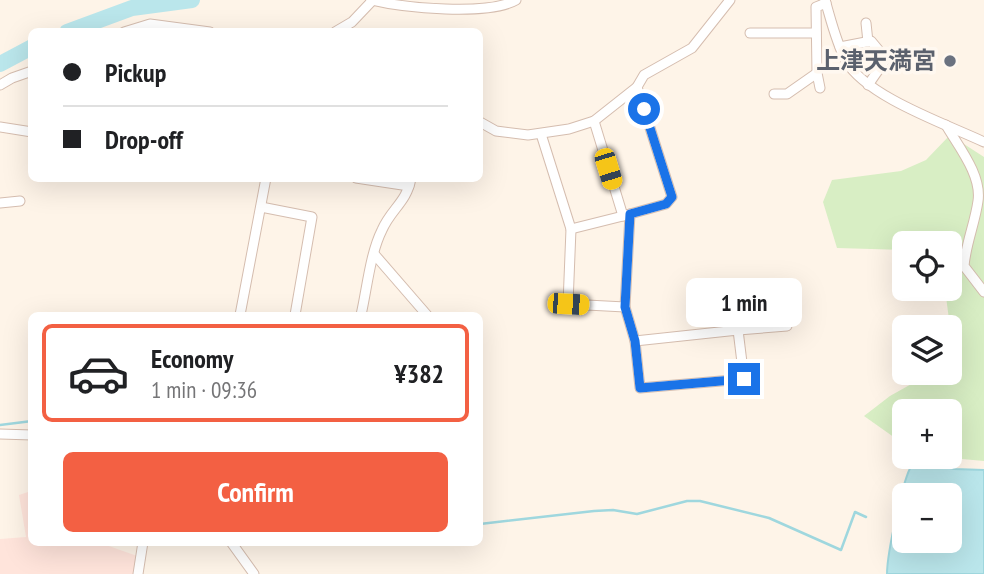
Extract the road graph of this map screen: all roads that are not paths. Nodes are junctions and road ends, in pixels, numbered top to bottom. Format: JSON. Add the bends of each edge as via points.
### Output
{"nodes":[{"id":1,"x":372,"y":0,"type":"edge"},
{"id":2,"x":516,"y":0,"type":"edge"},
{"id":3,"x":730,"y":0,"type":"edge"},
{"id":4,"x":825,"y":1,"type":"edge"},
{"id":5,"x":866,"y":23,"type":"dead end"},
{"id":6,"x":137,"y":28,"type":"edge"},
{"id":7,"x":180,"y":28,"type":"edge"},
{"id":8,"x":342,"y":28,"type":"edge"},
{"id":9,"x":750,"y":33,"type":"dead end"},
{"id":10,"x":816,"y":33,"type":"junction"},
{"id":11,"x":868,"y":42,"type":"junction"},
{"id":12,"x":840,"y":47,"type":"junction"},
{"id":13,"x":28,"y":72,"type":"edge"},
{"id":14,"x":817,"y":73,"type":"junction"},
{"id":15,"x":0,"y":85,"type":"edge"},
{"id":16,"x":867,"y":85,"type":"junction"},
{"id":17,"x":637,"y":87,"type":"junction"},
{"id":18,"x":820,"y":88,"type":"dead end"},
{"id":19,"x":774,"y":94,"type":"dead end"},
{"id":20,"x":594,"y":121,"type":"junction"},
{"id":21,"x":483,"y":124,"type":"edge"},
{"id":22,"x":946,"y":124,"type":"junction"},
{"id":23,"x":0,"y":127,"type":"edge"},
{"id":24,"x":28,"y":131,"type":"edge"},
{"id":25,"x":541,"y":134,"type":"junction"},
{"id":26,"x":984,"y":142,"type":"edge"},
{"id":27,"x":265,"y":182,"type":"edge"},
{"id":28,"x":410,"y":182,"type":"edge"},
{"id":29,"x":20,"y":201,"type":"dead end"},
{"id":30,"x":0,"y":203,"type":"edge"},
{"id":31,"x":261,"y":208,"type":"junction"},
{"id":32,"x":626,"y":215,"type":"junction"},
{"id":33,"x":571,"y":229,"type":"junction"},
{"id":34,"x":374,"y":255,"type":"junction"},
{"id":35,"x":984,"y":292,"type":"edge"},
{"id":36,"x":625,"y":307,"type":"junction"},
{"id":37,"x":241,"y":312,"type":"edge"},
{"id":38,"x":296,"y":312,"type":"edge"},
{"id":39,"x":362,"y":312,"type":"edge"},
{"id":40,"x":424,"y":312,"type":"edge"},
{"id":41,"x":786,"y":326,"type":"dead end"},
{"id":42,"x":738,"y":330,"type":"junction"},
{"id":43,"x":635,"y":341,"type":"junction"},
{"id":44,"x":0,"y":434,"type":"edge"},
{"id":45,"x":28,"y":435,"type":"edge"},
{"id":46,"x":142,"y":546,"type":"edge"},
{"id":47,"x":235,"y":546,"type":"edge"},
{"id":48,"x":138,"y":574,"type":"edge"},
{"id":49,"x":254,"y":574,"type":"edge"}],
"edges":[{"from":1,"to":2,"type":"street","via":[[427,8],[495,8]]},
{"from":1,"to":8,"type":"street"},
{"from":3,"to":17,"type":"street","via":[[692,48],[644,75]]},
{"from":4,"to":10,"type":"street","via":[[816,7]]},
{"from":4,"to":12,"type":"street"},
{"from":5,"to":11,"type":"street"},
{"from":6,"to":7,"type":"street","via":[[150,24]]},
{"from":9,"to":10,"type":"street"},
{"from":10,"to":14,"type":"street"},
{"from":11,"to":12,"type":"street"},
{"from":11,"to":16,"type":"street","via":[[886,59]]},
{"from":12,"to":16,"type":"street"},
{"from":13,"to":15,"type":"street"},
{"from":14,"to":18,"type":"street"},
{"from":14,"to":19,"type":"street","via":[[788,94]]},
{"from":16,"to":22,"type":"street"},
{"from":17,"to":20,"type":"street"},
{"from":17,"to":32,"type":"street","via":[[672,197],[666,204]]},
{"from":20,"to":25,"type":"street"},
{"from":20,"to":32,"type":"street"},
{"from":21,"to":25,"type":"street","via":[[509,134]]},
{"from":22,"to":26,"type":"street"},
{"from":22,"to":35,"type":"street","via":[[976,178],[979,199],[964,266]]},
{"from":23,"to":24,"type":"street"},
{"from":25,"to":33,"type":"street"},
{"from":27,"to":31,"type":"street"},
{"from":28,"to":34,"type":"street","via":[[406,197],[381,231]]},
{"from":29,"to":30,"type":"street"},
{"from":31,"to":37,"type":"street"},
{"from":31,"to":38,"type":"street","via":[[312,217]]},
{"from":32,"to":33,"type":"street"},
{"from":32,"to":36,"type":"street"},
{"from":33,"to":36,"type":"street","via":[[568,304]]},
{"from":34,"to":39,"type":"street"},
{"from":34,"to":40,"type":"street"},
{"from":36,"to":43,"type":"street"},
{"from":41,"to":42,"type":"street"},
{"from":42,"to":43,"type":"street"},
{"from":42,"to":43,"type":"street","via":[[744,379],[707,383],[640,388]]},
{"from":44,"to":45,"type":"street"},
{"from":46,"to":48,"type":"street"},
{"from":47,"to":49,"type":"street"}]}
